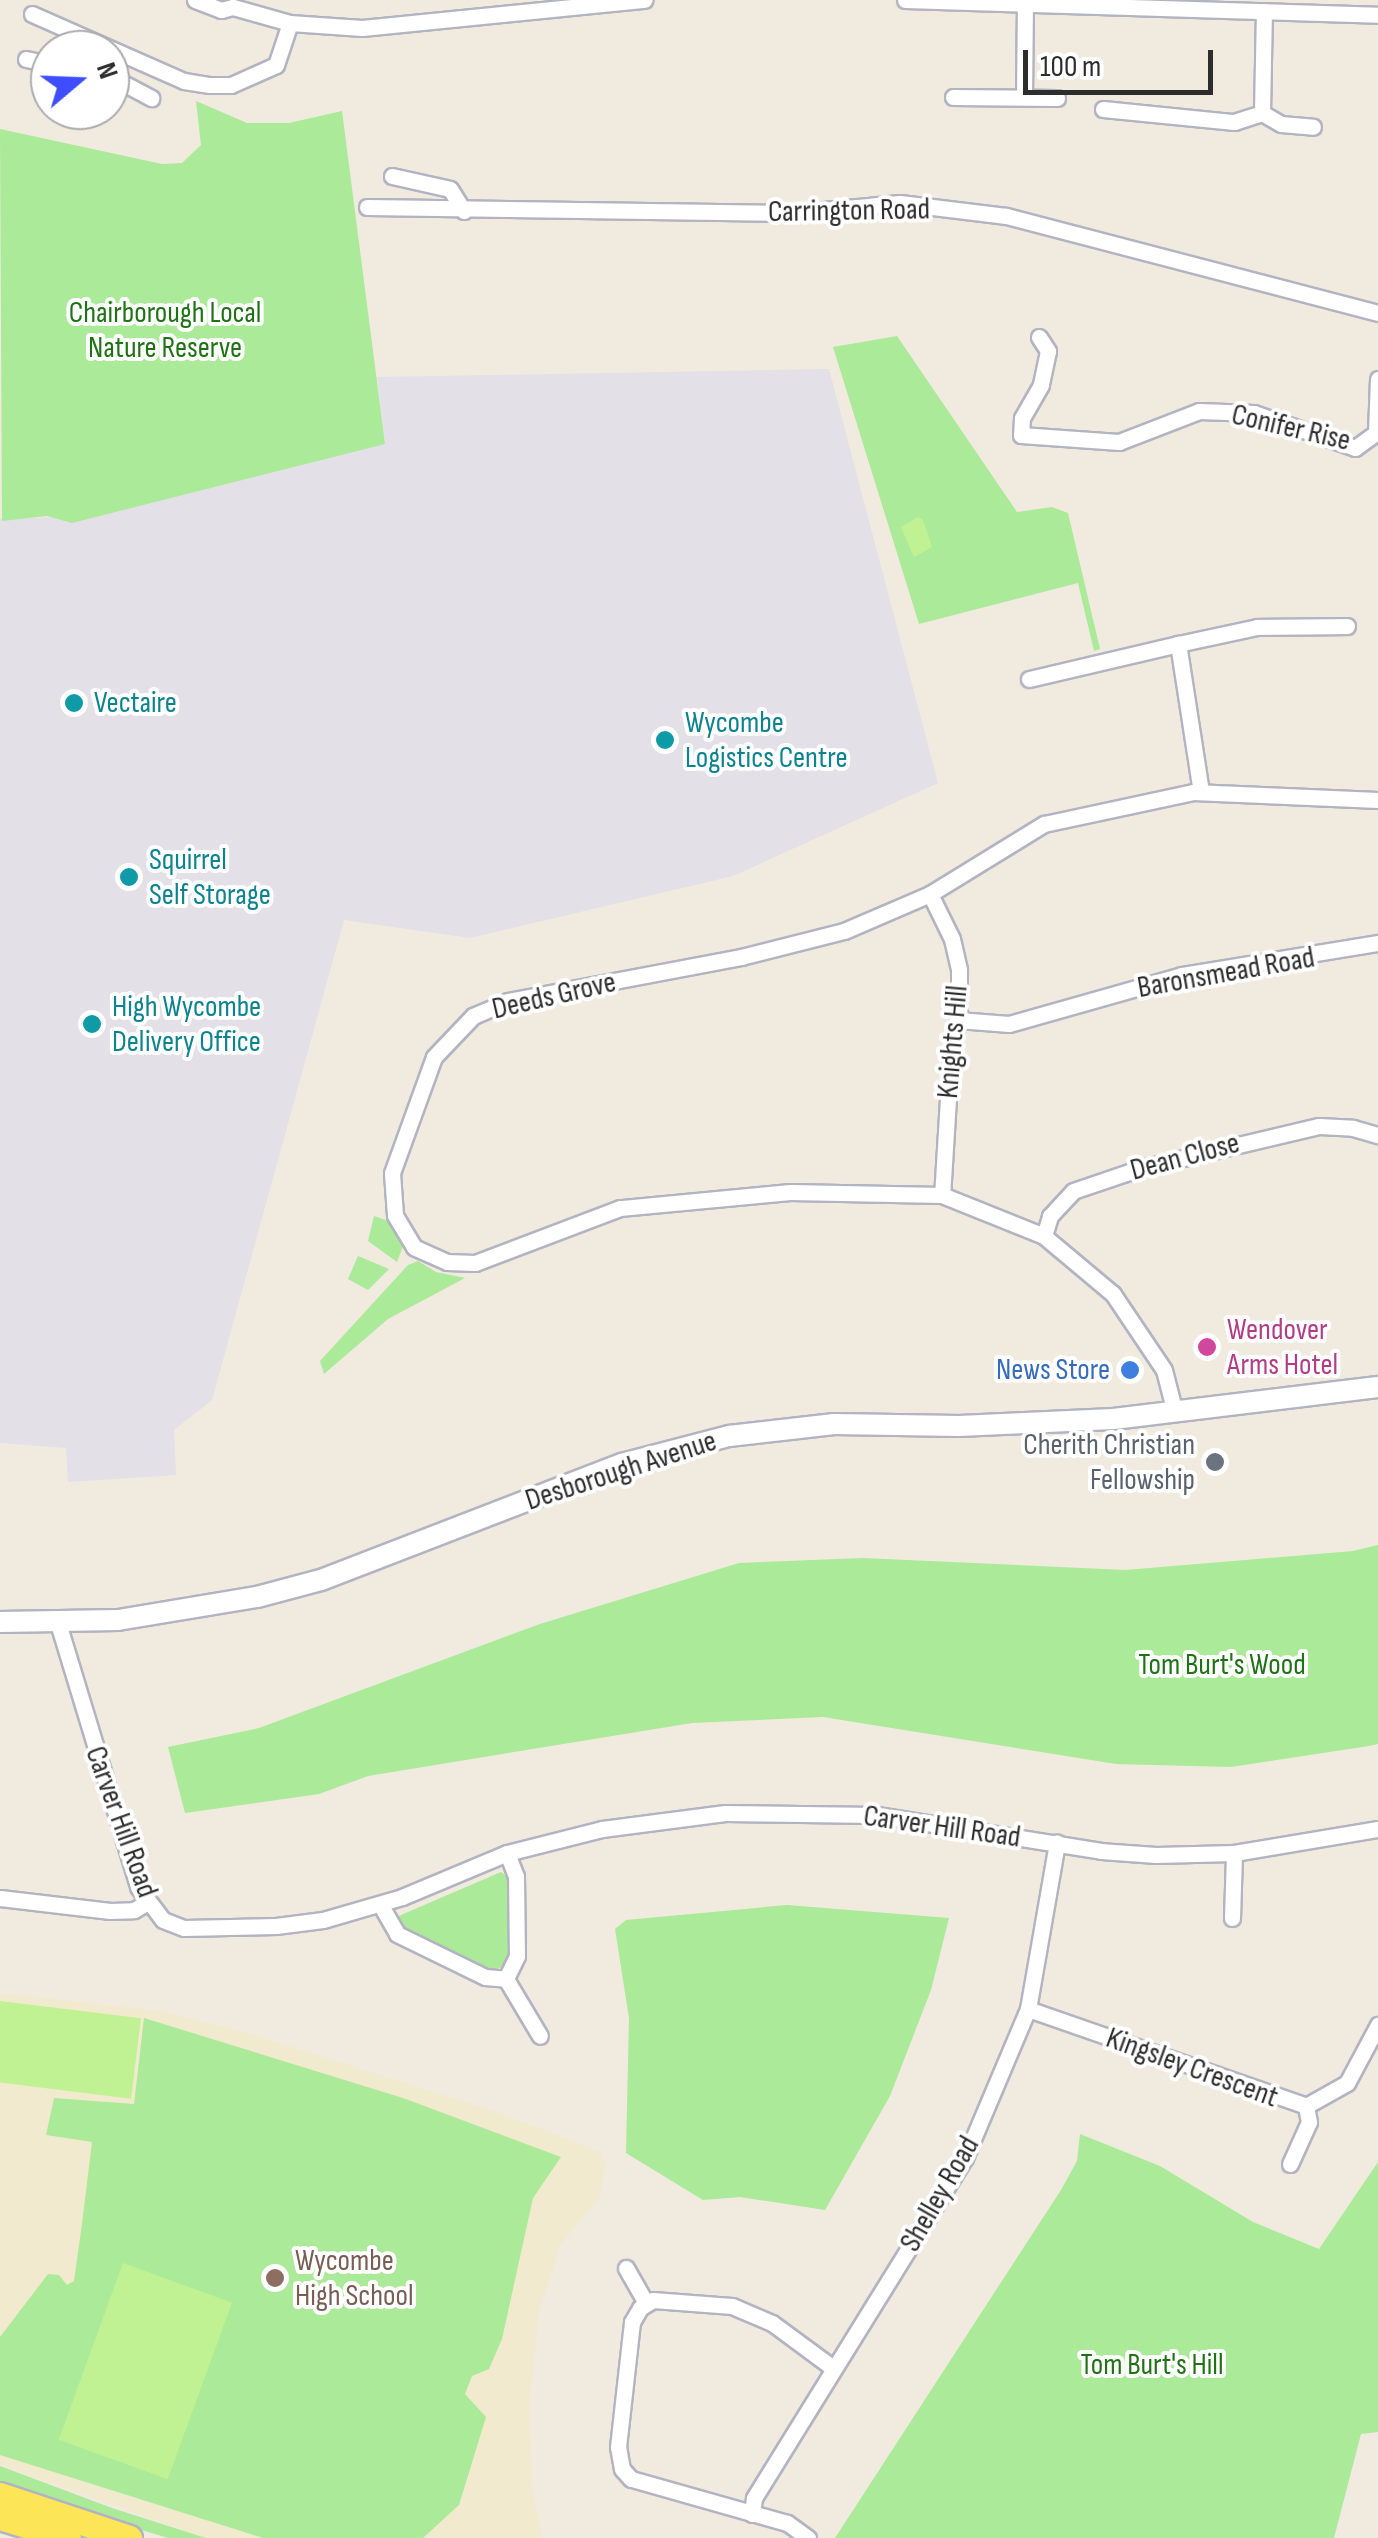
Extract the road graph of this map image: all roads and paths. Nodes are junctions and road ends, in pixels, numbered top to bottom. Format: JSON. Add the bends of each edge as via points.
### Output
{"nodes":[{"id":1,"x":194,"y":0,"type":"edge"},
{"id":2,"x":645,"y":0,"type":"edge"},
{"id":3,"x":905,"y":0,"type":"edge"},
{"id":4,"x":1062,"y":2,"type":"edge"},
{"id":5,"x":235,"y":4,"type":"edge"},
{"id":6,"x":1025,"y":4,"type":"junction"},
{"id":7,"x":1264,"y":11,"type":"junction"},
{"id":8,"x":32,"y":14,"type":"dead end"},
{"id":9,"x":1378,"y":16,"type":"edge"},
{"id":10,"x":290,"y":23,"type":"junction"},
{"id":11,"x":70,"y":30,"type":"edge"},
{"id":12,"x":130,"y":56,"type":"edge"},
{"id":13,"x":26,"y":59,"type":"dead end"},
{"id":14,"x":30,"y":60,"type":"edge"},
{"id":15,"x":130,"y":86,"type":"edge"},
{"id":16,"x":953,"y":96,"type":"dead end"},
{"id":17,"x":1024,"y":97,"type":"junction"},
{"id":18,"x":151,"y":98,"type":"dead end"},
{"id":19,"x":1057,"y":98,"type":"dead end"},
{"id":20,"x":1103,"y":110,"type":"dead end"},
{"id":21,"x":1262,"y":113,"type":"junction"},
{"id":22,"x":1313,"y":127,"type":"dead end"},
{"id":23,"x":392,"y":176,"type":"dead end"},
{"id":24,"x":367,"y":207,"type":"dead end"},
{"id":25,"x":464,"y":211,"type":"junction"},
{"id":26,"x":1378,"y":312,"type":"edge"},
{"id":27,"x":1039,"y":337,"type":"dead end"},
{"id":28,"x":1378,"y":379,"type":"edge"},
{"id":29,"x":1377,"y":423,"type":"edge"},
{"id":30,"x":1347,"y":626,"type":"dead end"},
{"id":31,"x":1178,"y":644,"type":"junction"},
{"id":32,"x":1029,"y":679,"type":"dead end"},
{"id":33,"x":1201,"y":792,"type":"junction"},
{"id":34,"x":1378,"y":800,"type":"edge"},
{"id":35,"x":930,"y":894,"type":"junction"},
{"id":36,"x":1378,"y":944,"type":"edge"},
{"id":37,"x":958,"y":1020,"type":"junction"},
{"id":38,"x":1378,"y":1135,"type":"edge"},
{"id":39,"x":942,"y":1195,"type":"junction"},
{"id":40,"x":1044,"y":1236,"type":"junction"},
{"id":41,"x":1378,"y":1386,"type":"edge"},
{"id":42,"x":1175,"y":1414,"type":"junction"},
{"id":43,"x":0,"y":1622,"type":"edge"},
{"id":44,"x":58,"y":1623,"type":"junction"},
{"id":45,"x":1378,"y":1830,"type":"edge"},
{"id":46,"x":1057,"y":1843,"type":"junction"},
{"id":47,"x":1234,"y":1853,"type":"junction"},
{"id":48,"x":507,"y":1854,"type":"junction"},
{"id":49,"x":0,"y":1898,"type":"edge"},
{"id":50,"x":146,"y":1902,"type":"junction"},
{"id":51,"x":380,"y":1904,"type":"junction"},
{"id":52,"x":1232,"y":1918,"type":"dead end"},
{"id":53,"x":506,"y":1979,"type":"junction"},
{"id":54,"x":1028,"y":2009,"type":"junction"},
{"id":55,"x":1378,"y":2025,"type":"edge"},
{"id":56,"x":540,"y":2036,"type":"dead end"},
{"id":57,"x":1306,"y":2106,"type":"junction"},
{"id":58,"x":1290,"y":2164,"type":"dead end"},
{"id":59,"x":626,"y":2268,"type":"dead end"},
{"id":60,"x":646,"y":2303,"type":"junction"},
{"id":61,"x":833,"y":2368,"type":"junction"},
{"id":62,"x":0,"y":2496,"type":"edge"},
{"id":63,"x":752,"y":2514,"type":"junction"},
{"id":64,"x":0,"y":2517,"type":"edge"},
{"id":65,"x":68,"y":2538,"type":"edge"},
{"id":66,"x":129,"y":2538,"type":"edge"},
{"id":67,"x":808,"y":2538,"type":"edge"}],
"edges":[{"from":1,"to":5,"type":"street","via":[[220,10]]},
{"from":2,"to":10,"type":"street","via":[[362,28]]},
{"from":3,"to":6,"type":"street"},
{"from":4,"to":6,"type":"street"},
{"from":4,"to":7,"type":"street"},
{"from":5,"to":10,"type":"street"},
{"from":6,"to":17,"type":"street"},
{"from":7,"to":9,"type":"street"},
{"from":7,"to":21,"type":"street"},
{"from":8,"to":11,"type":"street"},
{"from":10,"to":12,"type":"street","via":[[276,65],[231,86],[184,82]]},
{"from":13,"to":14,"type":"street"},
{"from":15,"to":18,"type":"street"},
{"from":16,"to":17,"type":"street"},
{"from":17,"to":19,"type":"street"},
{"from":20,"to":21,"type":"street","via":[[1234,122]]},
{"from":21,"to":22,"type":"street","via":[[1282,124]]},
{"from":23,"to":25,"type":"street","via":[[450,189]]},
{"from":24,"to":25,"type":"street","name":"Carrington Road"},
{"from":25,"to":26,"type":"street","name":"Carrington Road","via":[[790,213],[900,204],[1006,216]]},
{"from":27,"to":29,"type":"street","name":"Conifer Rise","via":[[1048,351],[1021,435],[1119,442],[1199,410],[1254,413],[1355,448],[1376,433]]},
{"from":28,"to":29,"type":"street","name":"Conifer Rise"},
{"from":30,"to":31,"type":"street","via":[[1257,627]]},
{"from":31,"to":32,"type":"street"},
{"from":31,"to":33,"type":"street"},
{"from":33,"to":34,"type":"street","name":"Deeds Grove"},
{"from":33,"to":35,"type":"street","name":"Deeds Grove","via":[[1044,824]]},
{"from":35,"to":37,"type":"street","name":"Knights Hill","via":[[959,970]]},
{"from":35,"to":39,"type":"street","name":"Deeds Grove","via":[[844,931],[508,1001],[472,1016],[434,1056],[392,1173],[396,1215],[414,1247],[447,1262],[475,1264],[620,1208],[790,1192]]},
{"from":36,"to":37,"type":"street","name":"Baronsmead Road","via":[[1182,975],[1008,1024]]},
{"from":37,"to":39,"type":"street","name":"Knights Hill"},
{"from":38,"to":40,"type":"street","name":"Dean Close","via":[[1319,1126],[1231,1144],[1074,1191],[1050,1216]]},
{"from":39,"to":40,"type":"street","name":"Deeds Grove"},
{"from":40,"to":42,"type":"street","name":"Deeds Grove","via":[[1112,1294],[1164,1370]]},
{"from":41,"to":42,"type":"street","name":"Desborough Avenue"},
{"from":42,"to":44,"type":"street","name":"Desborough Avenue","via":[[959,1426],[834,1424],[729,1436],[622,1464],[321,1580],[205,1608]]},
{"from":43,"to":44,"type":"street","name":"Desborough Avenue"},
{"from":44,"to":50,"type":"street","name":"Carver Hill Road"},
{"from":45,"to":47,"type":"street","name":"Carver Hill Road"},
{"from":46,"to":47,"type":"street","name":"Carver Hill Road","via":[[1156,1855]]},
{"from":46,"to":48,"type":"street","name":"Carver Hill Road","via":[[878,1814],[725,1813],[602,1829]]},
{"from":46,"to":54,"type":"street","name":"Shelley Road"},
{"from":47,"to":52,"type":"street"},
{"from":48,"to":51,"type":"street","name":"Carver Hill Road"},
{"from":48,"to":53,"type":"street","via":[[516,1876],[518,1956]]},
{"from":49,"to":50,"type":"street","via":[[110,1911]]},
{"from":50,"to":51,"type":"street","name":"Carver Hill Road","via":[[163,1920],[184,1928],[276,1926]]},
{"from":51,"to":53,"type":"street","via":[[396,1934],[485,1977]]},
{"from":53,"to":56,"type":"street"},
{"from":54,"to":57,"type":"street","name":"Kingsley Crescent"},
{"from":54,"to":61,"type":"street","name":"Shelley Road","via":[[966,2158]]},
{"from":55,"to":57,"type":"street","name":"Kingsley Crescent","via":[[1347,2083]]},
{"from":57,"to":58,"type":"street","via":[[1309,2122]]},
{"from":59,"to":60,"type":"street"},
{"from":60,"to":61,"type":"street","via":[[692,2299],[732,2306],[772,2323]]},
{"from":60,"to":63,"type":"street","via":[[632,2322],[618,2447],[622,2469],[631,2479]]},
{"from":61,"to":63,"type":"street","name":"Shelley Road","via":[[754,2498]]},
{"from":62,"to":66,"type":"main road"},
{"from":63,"to":67,"type":"street","via":[[787,2523]]},
{"from":64,"to":65,"type":"main road"}]}
